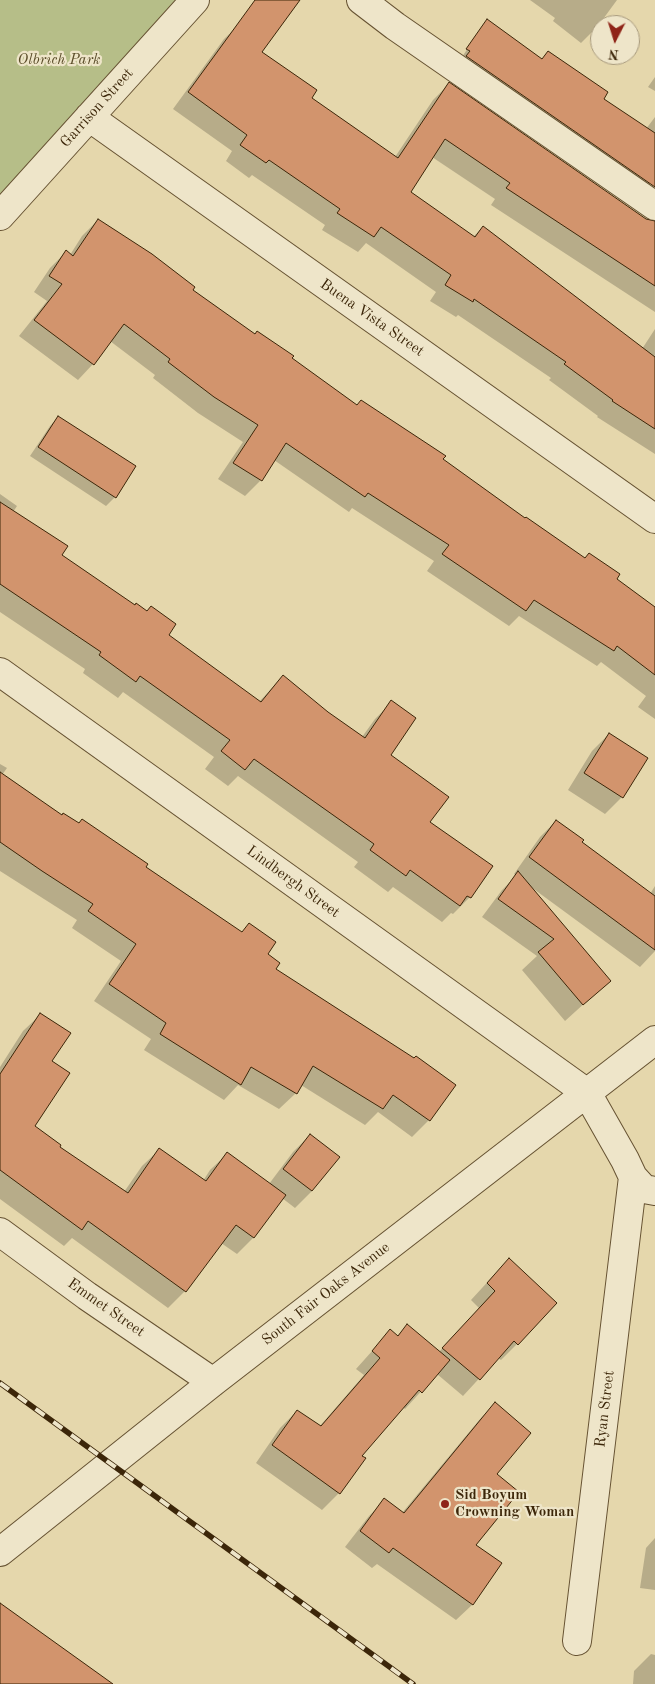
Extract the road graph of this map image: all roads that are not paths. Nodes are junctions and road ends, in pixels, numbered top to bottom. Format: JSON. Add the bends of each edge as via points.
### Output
{"nodes":[{"id":1,"x":195,"y":0,"type":"edge"},
{"id":2,"x":362,"y":0,"type":"edge"},
{"id":3,"x":89,"y":118,"type":"junction"},
{"id":4,"x":655,"y":206,"type":"edge"},
{"id":5,"x":0,"y":216,"type":"edge"},
{"id":6,"x":655,"y":519,"type":"edge"},
{"id":7,"x":0,"y":672,"type":"edge"},
{"id":8,"x":655,"y":1040,"type":"edge"},
{"id":9,"x":587,"y":1093,"type":"junction"},
{"id":10,"x":644,"y":1184,"type":"edge"},
{"id":11,"x":0,"y":1232,"type":"edge"},
{"id":12,"x":213,"y":1382,"type":"junction"},
{"id":13,"x":0,"y":1552,"type":"edge"},
{"id":14,"x":577,"y":1642,"type":"dead end"}],
"edges":[{"from":1,"to":3,"type":"street","name":"Garrison Street"},
{"from":2,"to":4,"type":"street"},
{"from":3,"to":5,"type":"street","name":"Garrison Street"},
{"from":3,"to":6,"type":"street","name":"Buena Vista Street"},
{"from":7,"to":9,"type":"street","name":"Lindbergh Street"},
{"from":8,"to":9,"type":"street","name":"South Fair Oaks Avenue"},
{"from":9,"to":10,"type":"street","via":[[625,1160]]},
{"from":9,"to":12,"type":"street","name":"South Fair Oaks Avenue"},
{"from":10,"to":14,"type":"street","name":"Ryan Street"},
{"from":11,"to":12,"type":"street","name":"Emmet Street"},
{"from":12,"to":13,"type":"street","name":"South Fair Oaks Avenue"}]}
